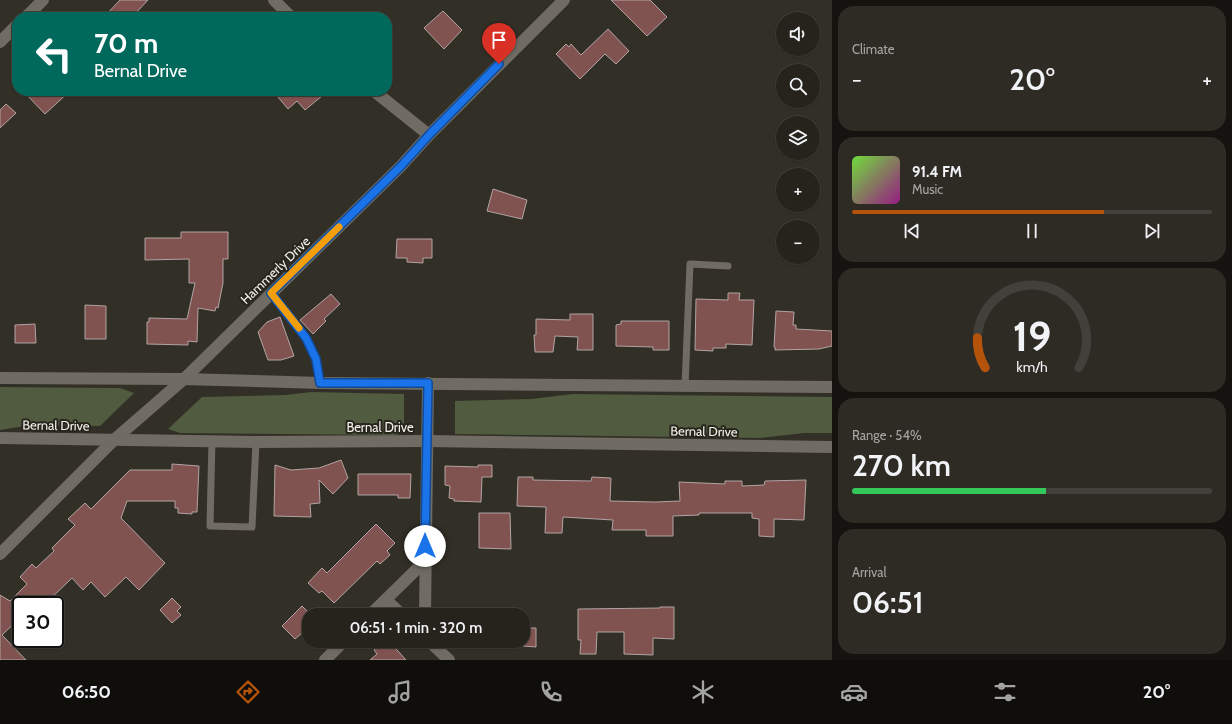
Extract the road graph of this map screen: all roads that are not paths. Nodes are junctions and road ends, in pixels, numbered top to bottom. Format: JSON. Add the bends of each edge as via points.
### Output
{"nodes":[{"id":1,"x":43,"y":0,"type":"edge"},
{"id":2,"x":274,"y":0,"type":"edge"},
{"id":3,"x":564,"y":0,"type":"edge"},
{"id":4,"x":31,"y":12,"type":"edge"},
{"id":5,"x":286,"y":12,"type":"edge"},
{"id":6,"x":12,"y":31,"type":"edge"},
{"id":7,"x":0,"y":42,"type":"edge"},
{"id":8,"x":380,"y":96,"type":"edge"},
{"id":9,"x":429,"y":135,"type":"junction"},
{"id":10,"x":728,"y":266,"type":"dead end"},
{"id":11,"x":271,"y":293,"type":"junction"},
{"id":12,"x":0,"y":378,"type":"edge"},
{"id":13,"x":184,"y":380,"type":"junction"},
{"id":14,"x":320,"y":383,"type":"junction"},
{"id":15,"x":428,"y":383,"type":"junction"},
{"id":16,"x":685,"y":386,"type":"junction"},
{"id":17,"x":832,"y":387,"type":"edge"},
{"id":18,"x":0,"y":438,"type":"edge"},
{"id":19,"x":116,"y":439,"type":"junction"},
{"id":20,"x":212,"y":440,"type":"junction"},
{"id":21,"x":426,"y":441,"type":"junction"},
{"id":22,"x":256,"y":442,"type":"junction"},
{"id":23,"x":832,"y":448,"type":"edge"},
{"id":24,"x":0,"y":554,"type":"edge"},
{"id":25,"x":425,"y":561,"type":"junction"},
{"id":26,"x":386,"y":600,"type":"junction"},
{"id":27,"x":377,"y":608,"type":"edge"},
{"id":28,"x":395,"y":608,"type":"edge"},
{"id":29,"x":425,"y":608,"type":"edge"},
{"id":30,"x":337,"y":648,"type":"edge"},
{"id":31,"x":436,"y":648,"type":"edge"},
{"id":32,"x":325,"y":660,"type":"edge"},
{"id":33,"x":448,"y":660,"type":"edge"}],
"edges":[{"from":1,"to":4,"type":"street"},
{"from":2,"to":5,"type":"street"},
{"from":3,"to":9,"type":"street","name":"Hammerly Drive"},
{"from":6,"to":7,"type":"street"},
{"from":8,"to":9,"type":"street"},
{"from":9,"to":11,"type":"street","name":"Hammerly Drive","via":[[401,166]]},
{"from":10,"to":16,"type":"lane","via":[[690,264]]},
{"from":11,"to":13,"type":"street","name":"Hammerly Drive"},
{"from":11,"to":14,"type":"lane","via":[[306,338],[316,359]]},
{"from":12,"to":13,"type":"street"},
{"from":13,"to":14,"type":"street"},
{"from":13,"to":19,"type":"street","name":"Hammerly Drive"},
{"from":14,"to":15,"type":"street"},
{"from":15,"to":16,"type":"street"},
{"from":15,"to":21,"type":"street"},
{"from":16,"to":17,"type":"street"},
{"from":18,"to":19,"type":"street","name":"Bernal Drive"},
{"from":19,"to":20,"type":"street","name":"Bernal Drive"},
{"from":19,"to":24,"type":"street","name":"Hammerly Drive"},
{"from":20,"to":22,"type":"street","name":"Bernal Drive"},
{"from":20,"to":22,"type":"lane","via":[[210,526],[252,527]]},
{"from":21,"to":22,"type":"street","name":"Bernal Drive"},
{"from":21,"to":23,"type":"street","name":"Bernal Drive"},
{"from":21,"to":25,"type":"street"},
{"from":25,"to":26,"type":"street"},
{"from":25,"to":29,"type":"street"},
{"from":26,"to":27,"type":"street"},
{"from":26,"to":28,"type":"street"},
{"from":30,"to":32,"type":"street"},
{"from":31,"to":33,"type":"street"}]}
